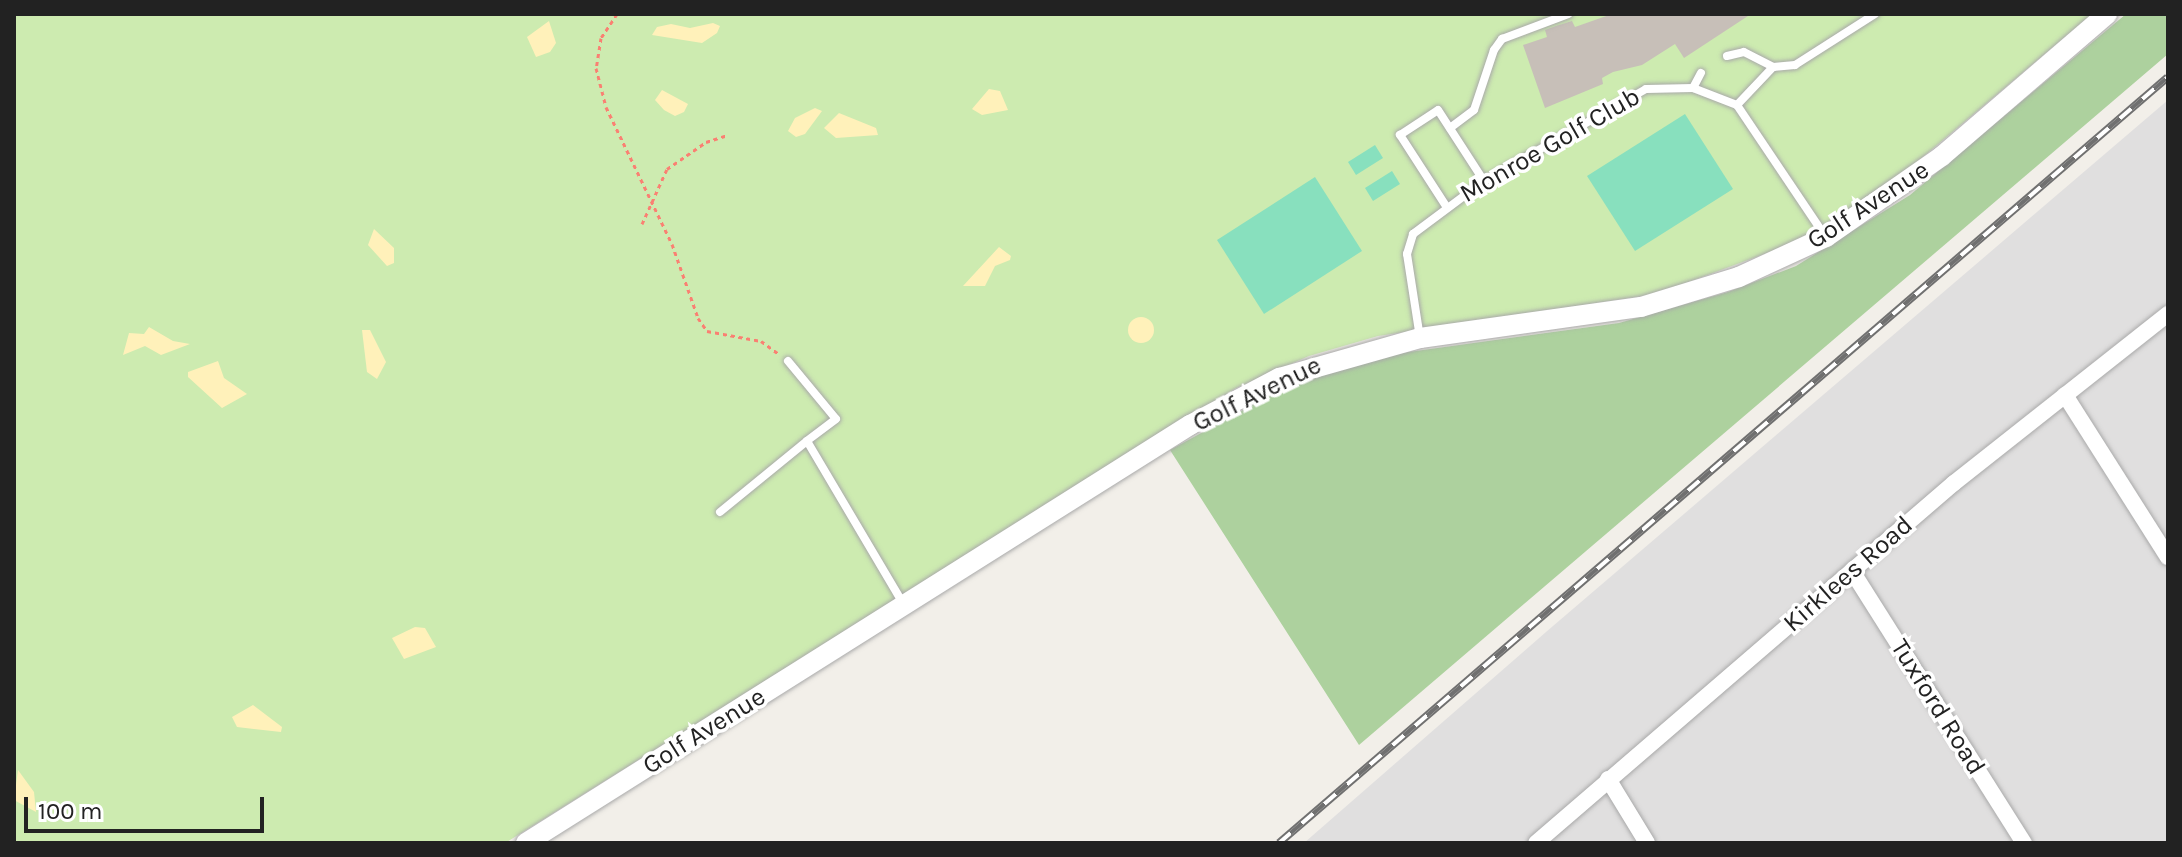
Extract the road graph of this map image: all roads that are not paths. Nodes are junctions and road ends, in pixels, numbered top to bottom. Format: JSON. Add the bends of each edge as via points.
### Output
{"nodes":[{"id":1,"x":1568,"y":14,"type":"edge"},
{"id":2,"x":1875,"y":14,"type":"edge"},
{"id":3,"x":2107,"y":14,"type":"edge"},
{"id":4,"x":1727,"y":56,"type":"dead end"},
{"id":5,"x":1773,"y":67,"type":"junction"},
{"id":6,"x":1701,"y":73,"type":"dead end"},
{"id":7,"x":1693,"y":88,"type":"junction"},
{"id":8,"x":1737,"y":105,"type":"junction"},
{"id":9,"x":1450,"y":128,"type":"junction"},
{"id":10,"x":1484,"y":181,"type":"junction"},
{"id":11,"x":1446,"y":206,"type":"junction"},
{"id":12,"x":1826,"y":237,"type":"junction"},
{"id":13,"x":2168,"y":314,"type":"edge"},
{"id":14,"x":1420,"y":338,"type":"junction"},
{"id":15,"x":788,"y":361,"type":"road end"},
{"id":16,"x":2065,"y":395,"type":"junction"},
{"id":17,"x":807,"y":441,"type":"junction"},
{"id":18,"x":720,"y":512,"type":"dead end"},
{"id":19,"x":2168,"y":557,"type":"edge"},
{"id":20,"x":1852,"y":571,"type":"junction"},
{"id":21,"x":904,"y":605,"type":"junction"},
{"id":22,"x":1608,"y":779,"type":"junction"},
{"id":23,"x":529,"y":842,"type":"edge"},
{"id":24,"x":1536,"y":843,"type":"edge"},
{"id":25,"x":1647,"y":843,"type":"edge"},
{"id":26,"x":2024,"y":843,"type":"edge"}],
"edges":[{"from":1,"to":9,"type":"lane","via":[[1502,39],[1474,110]]},
{"from":2,"to":5,"type":"lane","via":[[1795,65]]},
{"from":3,"to":12,"type":"street","name":"Golf Avenue","via":[[1942,156]]},
{"from":4,"to":5,"type":"lane","via":[[1744,52]]},
{"from":5,"to":8,"type":"lane"},
{"from":6,"to":7,"type":"lane"},
{"from":7,"to":8,"type":"lane","name":"Monroe Golf Club"},
{"from":7,"to":10,"type":"lane","name":"Monroe Golf Club","via":[[1646,89]]},
{"from":8,"to":12,"type":"lane"},
{"from":9,"to":10,"type":"lane"},
{"from":9,"to":11,"type":"lane","via":[[1438,110],[1400,135]]},
{"from":10,"to":11,"type":"lane","name":"Monroe Golf Club"},
{"from":11,"to":14,"type":"lane","name":"Monroe Golf Club","via":[[1413,234],[1407,254]]},
{"from":12,"to":14,"type":"street","name":"Golf Avenue","via":[[1739,277],[1641,307]]},
{"from":13,"to":16,"type":"street","name":"Kirklees Road"},
{"from":14,"to":21,"type":"street","name":"Golf Avenue","via":[[1318,362],[1239,397]]},
{"from":15,"to":17,"type":"lane","via":[[836,419]]},
{"from":16,"to":19,"type":"street"},
{"from":16,"to":20,"type":"street","name":"Kirklees Road"},
{"from":17,"to":18,"type":"lane"},
{"from":17,"to":21,"type":"lane"},
{"from":20,"to":22,"type":"street","name":"Kirklees Road"},
{"from":20,"to":26,"type":"street","name":"Tuxford Road"},
{"from":21,"to":23,"type":"street","name":"Golf Avenue"},
{"from":22,"to":24,"type":"street","name":"Kirklees Road"},
{"from":22,"to":25,"type":"street"}]}
